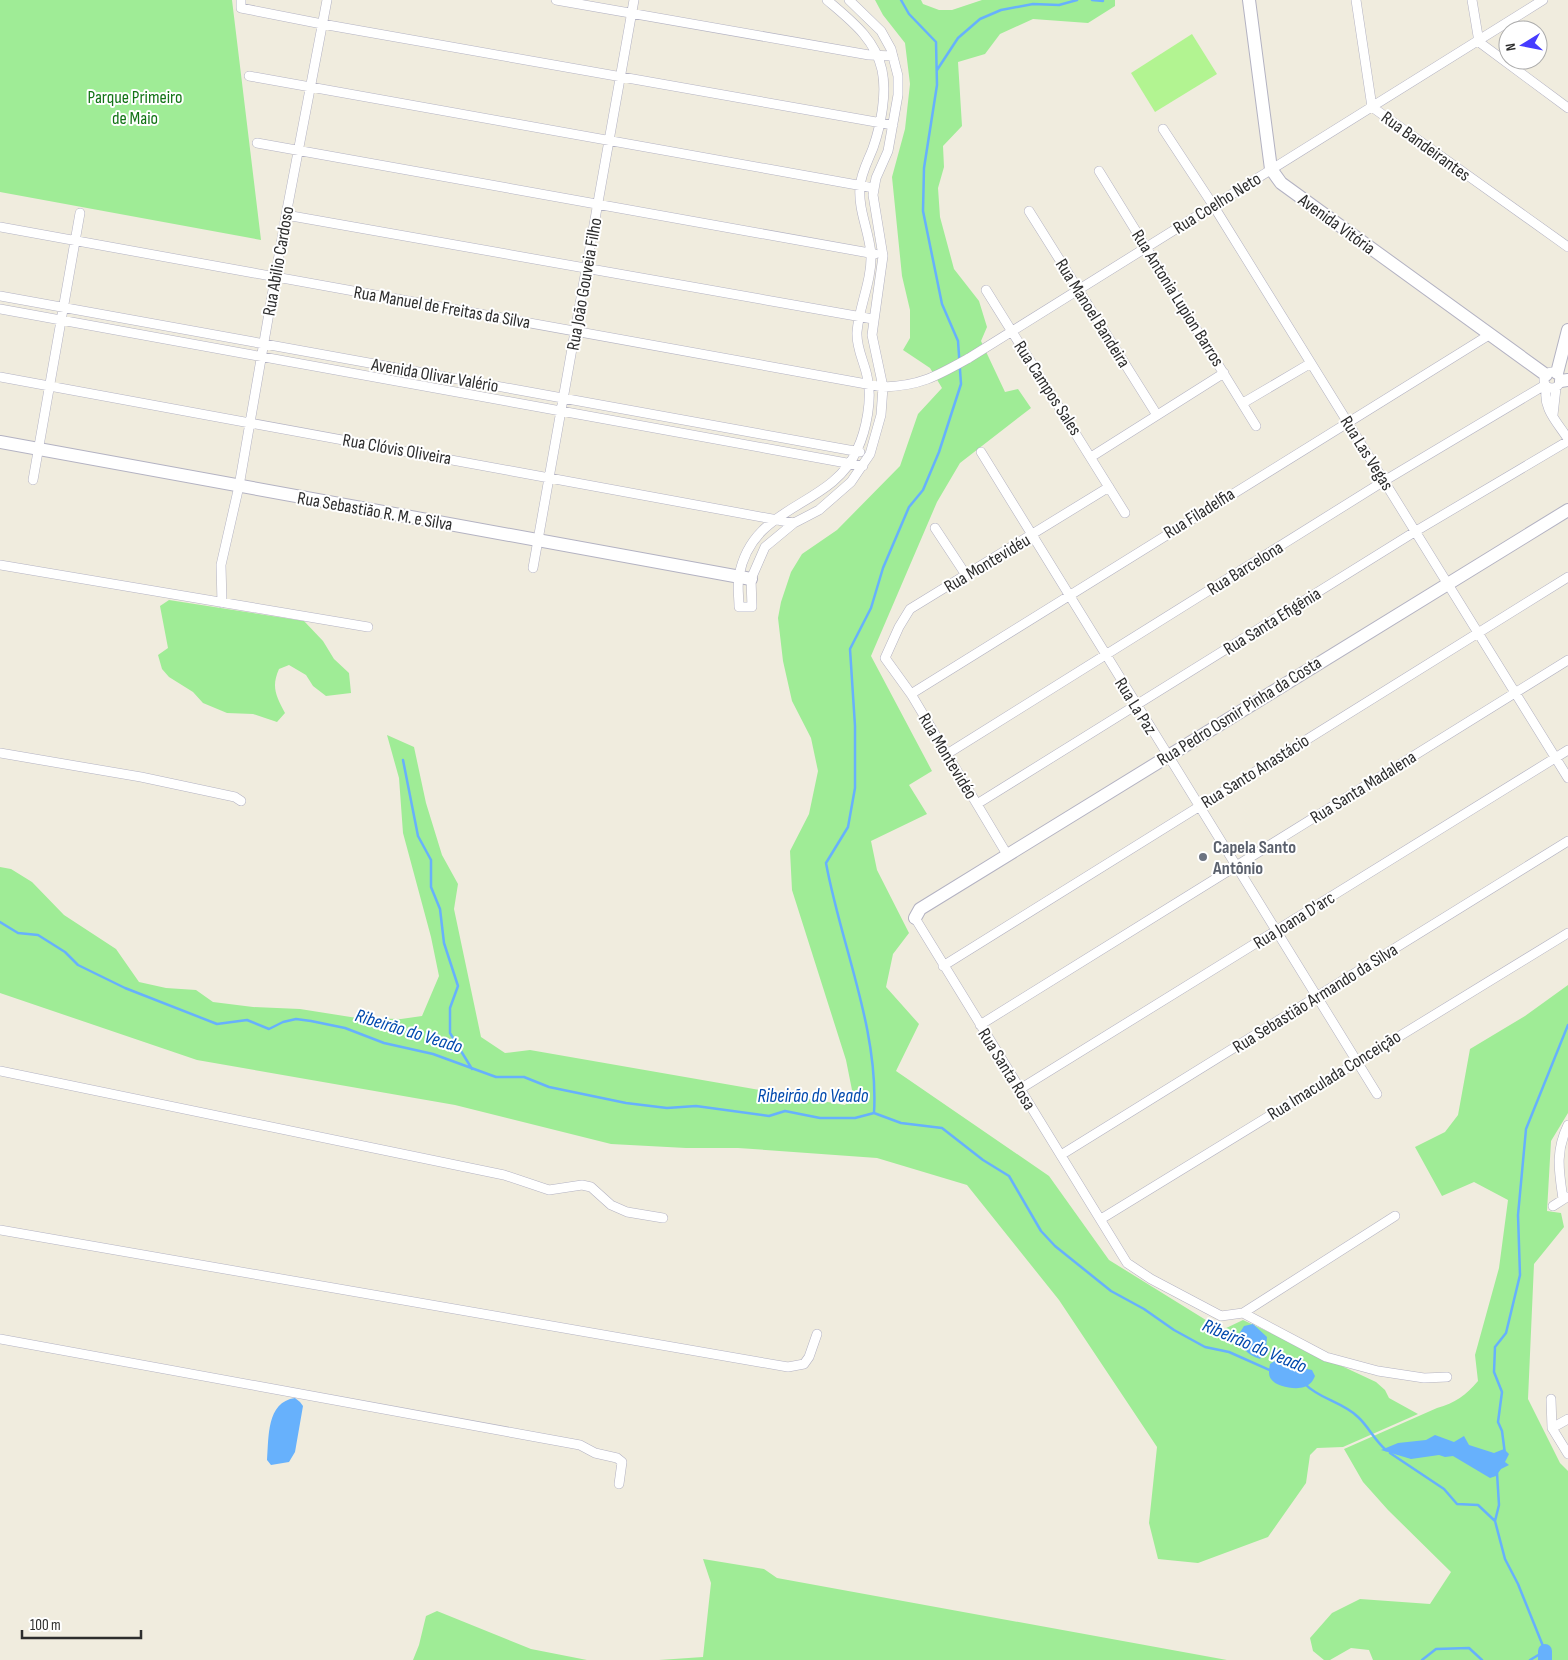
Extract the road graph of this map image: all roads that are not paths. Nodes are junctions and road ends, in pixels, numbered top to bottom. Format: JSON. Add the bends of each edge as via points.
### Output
{"nodes":[{"id":1,"x":327,"y":0,"type":"edge"},
{"id":2,"x":556,"y":0,"type":"edge"},
{"id":3,"x":634,"y":0,"type":"edge"},
{"id":4,"x":827,"y":0,"type":"edge"},
{"id":5,"x":849,"y":0,"type":"edge"},
{"id":6,"x":1249,"y":0,"type":"edge"},
{"id":7,"x":1356,"y":0,"type":"edge"},
{"id":8,"x":1472,"y":0,"type":"edge"},
{"id":9,"x":1543,"y":0,"type":"edge"},
{"id":10,"x":241,"y":4,"type":"edge"},
{"id":11,"x":632,"y":14,"type":"junction"},
{"id":12,"x":322,"y":24,"type":"junction"},
{"id":13,"x":1479,"y":42,"type":"junction"},
{"id":14,"x":878,"y":56,"type":"junction"},
{"id":15,"x":894,"y":56,"type":"junction"},
{"id":16,"x":249,"y":76,"type":"dead end"},
{"id":17,"x":621,"y":77,"type":"junction"},
{"id":18,"x":310,"y":87,"type":"junction"},
{"id":19,"x":1372,"y":107,"type":"junction"},
{"id":20,"x":1568,"y":108,"type":"edge"},
{"id":21,"x":878,"y":122,"type":"junction"},
{"id":22,"x":893,"y":125,"type":"junction"},
{"id":23,"x":1163,"y":129,"type":"dead end"},
{"id":24,"x":609,"y":141,"type":"junction"},
{"id":25,"x":257,"y":143,"type":"dead end"},
{"id":26,"x":298,"y":150,"type":"junction"},
{"id":27,"x":1271,"y":169,"type":"junction"},
{"id":28,"x":1099,"y":171,"type":"dead end"},
{"id":29,"x":860,"y":186,"type":"junction"},
{"id":30,"x":874,"y":188,"type":"junction"},
{"id":31,"x":598,"y":203,"type":"junction"},
{"id":32,"x":1213,"y":205,"type":"junction"},
{"id":33,"x":1029,"y":211,"type":"dead end"},
{"id":34,"x":80,"y":213,"type":"dead end"},
{"id":35,"x":286,"y":215,"type":"junction"},
{"id":36,"x":0,"y":227,"type":"edge"},
{"id":37,"x":76,"y":241,"type":"junction"},
{"id":38,"x":1147,"y":247,"type":"junction"},
{"id":39,"x":1568,"y":247,"type":"edge"},
{"id":40,"x":871,"y":254,"type":"junction"},
{"id":41,"x":883,"y":256,"type":"junction"},
{"id":42,"x":587,"y":268,"type":"junction"},
{"id":43,"x":275,"y":276,"type":"junction"},
{"id":44,"x":986,"y":290,"type":"dead end"},
{"id":45,"x":1077,"y":290,"type":"junction"},
{"id":46,"x":0,"y":296,"type":"edge"},
{"id":47,"x":0,"y":308,"type":"edge"},
{"id":48,"x":64,"y":308,"type":"junction"},
{"id":49,"x":861,"y":317,"type":"junction"},
{"id":50,"x":873,"y":319,"type":"junction"},
{"id":51,"x":62,"y":320,"type":"junction"},
{"id":52,"x":1011,"y":330,"type":"junction"},
{"id":53,"x":1568,"y":330,"type":"edge"},
{"id":54,"x":576,"y":331,"type":"junction"},
{"id":55,"x":1489,"y":335,"type":"junction"},
{"id":56,"x":264,"y":344,"type":"junction"},
{"id":57,"x":261,"y":357,"type":"junction"},
{"id":58,"x":1311,"y":363,"type":"junction"},
{"id":59,"x":1224,"y":373,"type":"junction"},
{"id":60,"x":0,"y":377,"type":"edge"},
{"id":61,"x":1554,"y":381,"type":"edge"},
{"id":62,"x":869,"y":384,"type":"junction"},
{"id":63,"x":50,"y":386,"type":"junction"},
{"id":64,"x":883,"y":387,"type":"junction"},
{"id":65,"x":562,"y":398,"type":"junction"},
{"id":66,"x":1243,"y":403,"type":"junction"},
{"id":67,"x":560,"y":410,"type":"junction"},
{"id":68,"x":1157,"y":415,"type":"junction"},
{"id":69,"x":250,"y":422,"type":"junction"},
{"id":70,"x":1348,"y":422,"type":"junction"},
{"id":71,"x":1256,"y":426,"type":"dead end"},
{"id":72,"x":1568,"y":440,"type":"edge"},
{"id":73,"x":0,"y":442,"type":"edge"},
{"id":74,"x":38,"y":449,"type":"junction"},
{"id":75,"x":856,"y":451,"type":"junction"},
{"id":76,"x":980,"y":452,"type":"dead end"},
{"id":77,"x":870,"y":454,"type":"junction"},
{"id":78,"x":1091,"y":457,"type":"junction"},
{"id":79,"x":849,"y":463,"type":"junction"},
{"id":80,"x":863,"y":466,"type":"junction"},
{"id":81,"x":550,"y":477,"type":"junction"},
{"id":82,"x":33,"y":480,"type":"dead end"},
{"id":83,"x":1384,"y":481,"type":"junction"},
{"id":84,"x":239,"y":486,"type":"junction"},
{"id":85,"x":1109,"y":487,"type":"junction"},
{"id":86,"x":1568,"y":510,"type":"edge"},
{"id":87,"x":1125,"y":513,"type":"dead end"},
{"id":88,"x":772,"y":519,"type":"junction"},
{"id":89,"x":794,"y":523,"type":"junction"},
{"id":90,"x":935,"y":528,"type":"dead end"},
{"id":91,"x":1416,"y":531,"type":"junction"},
{"id":92,"x":1032,"y":536,"type":"junction"},
{"id":93,"x":538,"y":540,"type":"junction"},
{"id":94,"x":0,"y":565,"type":"edge"},
{"id":95,"x":533,"y":568,"type":"dead end"},
{"id":96,"x":966,"y":575,"type":"junction"},
{"id":97,"x":1568,"y":577,"type":"edge"},
{"id":98,"x":745,"y":578,"type":"junction"},
{"id":99,"x":1448,"y":584,"type":"junction"},
{"id":100,"x":1068,"y":594,"type":"junction"},
{"id":101,"x":222,"y":603,"type":"junction"},
{"id":102,"x":752,"y":607,"type":"dead end"},
{"id":103,"x":368,"y":627,"type":"dead end"},
{"id":104,"x":1477,"y":632,"type":"junction"},
{"id":105,"x":1105,"y":655,"type":"junction"},
{"id":106,"x":886,"y":658,"type":"joint"},
{"id":107,"x":1568,"y":660,"type":"edge"},
{"id":108,"x":1515,"y":693,"type":"junction"},
{"id":109,"x":911,"y":694,"type":"junction"},
{"id":110,"x":1135,"y":705,"type":"junction"},
{"id":111,"x":1568,"y":750,"type":"edge"},
{"id":112,"x":0,"y":753,"type":"edge"},
{"id":113,"x":947,"y":754,"type":"junction"},
{"id":114,"x":1167,"y":756,"type":"junction"},
{"id":115,"x":1555,"y":758,"type":"junction"},
{"id":116,"x":1568,"y":778,"type":"edge"},
{"id":117,"x":241,"y":801,"type":"dead end"},
{"id":118,"x":977,"y":804,"type":"junction"},
{"id":119,"x":1199,"y":806,"type":"junction"},
{"id":120,"x":1568,"y":841,"type":"edge"},
{"id":121,"x":1008,"y":856,"type":"junction"},
{"id":122,"x":1236,"y":865,"type":"junction"},
{"id":123,"x":915,"y":918,"type":"joint"},
{"id":124,"x":1278,"y":930,"type":"junction"},
{"id":125,"x":1568,"y":933,"type":"edge"},
{"id":126,"x":944,"y":966,"type":"junction"},
{"id":127,"x":1319,"y":996,"type":"junction"},
{"id":128,"x":980,"y":1025,"type":"junction"},
{"id":129,"x":1358,"y":1060,"type":"junction"},
{"id":130,"x":0,"y":1071,"type":"edge"},
{"id":131,"x":1020,"y":1090,"type":"junction"},
{"id":132,"x":1377,"y":1094,"type":"dead end"},
{"id":133,"x":1568,"y":1125,"type":"edge"},
{"id":134,"x":1061,"y":1155,"type":"junction"},
{"id":135,"x":1566,"y":1198,"type":"edge"},
{"id":136,"x":1553,"y":1206,"type":"dead end"},
{"id":137,"x":1395,"y":1216,"type":"dead end"},
{"id":138,"x":663,"y":1218,"type":"dead end"},
{"id":139,"x":1101,"y":1219,"type":"junction"},
{"id":140,"x":0,"y":1230,"type":"edge"},
{"id":141,"x":1242,"y":1313,"type":"junction"},
{"id":142,"x":817,"y":1334,"type":"dead end"},
{"id":143,"x":0,"y":1339,"type":"edge"},
{"id":144,"x":1447,"y":1377,"type":"dead end"},
{"id":145,"x":1551,"y":1399,"type":"dead end"},
{"id":146,"x":1568,"y":1419,"type":"edge"},
{"id":147,"x":1552,"y":1428,"type":"junction"},
{"id":148,"x":1568,"y":1454,"type":"edge"},
{"id":149,"x":619,"y":1484,"type":"dead end"}],
"edges":[{"from":1,"to":12,"type":"street","name":"Rua Abilio Cardoso"},
{"from":2,"to":11,"type":"street"},
{"from":3,"to":11,"type":"street","name":"Rua João Gouveia Filho"},
{"from":4,"to":14,"type":"street","via":[[864,33]]},
{"from":5,"to":15,"type":"street","via":[[875,23]]},
{"from":6,"to":27,"type":"street"},
{"from":7,"to":19,"type":"street","name":"Rua Bandeirantes"},
{"from":8,"to":13,"type":"street"},
{"from":9,"to":13,"type":"street","name":"Rua Coelho Neto"},
{"from":10,"to":12,"type":"street"},
{"from":11,"to":14,"type":"street"},
{"from":11,"to":17,"type":"street","name":"Rua João Gouveia Filho"},
{"from":12,"to":17,"type":"street"},
{"from":12,"to":18,"type":"street","name":"Rua Abilio Cardoso"},
{"from":13,"to":19,"type":"street","name":"Rua Coelho Neto"},
{"from":13,"to":20,"type":"street"},
{"from":14,"to":15,"type":"street"},
{"from":14,"to":21,"type":"street","via":[[884,86]]},
{"from":15,"to":22,"type":"street","via":[[899,86]]},
{"from":16,"to":18,"type":"street"},
{"from":17,"to":21,"type":"street"},
{"from":17,"to":24,"type":"street","name":"Rua João Gouveia Filho"},
{"from":18,"to":24,"type":"street"},
{"from":18,"to":26,"type":"street","name":"Rua Abilio Cardoso"},
{"from":19,"to":27,"type":"street","name":"Rua Coelho Neto"},
{"from":19,"to":39,"type":"street","name":"Rua Bandeirantes"},
{"from":21,"to":22,"type":"street"},
{"from":21,"to":29,"type":"street"},
{"from":22,"to":30,"type":"street","via":[[888,151]]},
{"from":23,"to":32,"type":"street","name":"Rua Las Vegas"},
{"from":24,"to":29,"type":"street"},
{"from":24,"to":31,"type":"street","name":"Rua João Gouveia Filho"},
{"from":25,"to":26,"type":"street"},
{"from":26,"to":31,"type":"street"},
{"from":26,"to":35,"type":"street","name":"Rua Abilio Cardoso"},
{"from":27,"to":32,"type":"street","name":"Rua Coelho Neto"},
{"from":27,"to":55,"type":"street","name":"Avenida Vitória","via":[[1291,191]]},
{"from":28,"to":38,"type":"street","name":"Rua Antonia Lupion Barros"},
{"from":29,"to":30,"type":"street"},
{"from":29,"to":40,"type":"street","via":[[861,208]]},
{"from":30,"to":41,"type":"street"},
{"from":31,"to":40,"type":"street"},
{"from":31,"to":42,"type":"street","name":"Rua João Gouveia Filho"},
{"from":32,"to":38,"type":"street","name":"Rua Coelho Neto"},
{"from":32,"to":58,"type":"street","name":"Rua Las Vegas"},
{"from":33,"to":45,"type":"street","name":"Rua Manoel Bandeira"},
{"from":34,"to":37,"type":"street"},
{"from":35,"to":42,"type":"street"},
{"from":35,"to":43,"type":"street","name":"Rua Abilio Cardoso"},
{"from":36,"to":37,"type":"street","name":"Rua Manuel de Freitas da Silva"},
{"from":37,"to":43,"type":"street","name":"Rua Manuel de Freitas da Silva"},
{"from":37,"to":48,"type":"street"},
{"from":38,"to":45,"type":"street","name":"Rua Coelho Neto"},
{"from":38,"to":59,"type":"street","name":"Rua Antonia Lupion Barros"},
{"from":40,"to":41,"type":"street"},
{"from":40,"to":49,"type":"street"},
{"from":41,"to":50,"type":"street"},
{"from":42,"to":49,"type":"street"},
{"from":42,"to":54,"type":"street","name":"Rua João Gouveia Filho"},
{"from":43,"to":54,"type":"street","name":"Rua Manuel de Freitas da Silva"},
{"from":43,"to":56,"type":"street","name":"Rua Abilio Cardoso"},
{"from":44,"to":52,"type":"street","name":"Rua Campos Sales"},
{"from":45,"to":52,"type":"street","name":"Rua Coelho Neto"},
{"from":45,"to":68,"type":"street","name":"Rua Manoel Bandeira"},
{"from":46,"to":48,"type":"street","name":"Avenida Olivar Valério"},
{"from":47,"to":51,"type":"street"},
{"from":48,"to":51,"type":"street"},
{"from":48,"to":56,"type":"street","name":"Avenida Olivar Valério"},
{"from":49,"to":50,"type":"street"},
{"from":49,"to":62,"type":"street","via":[[857,342]]},
{"from":50,"to":64,"type":"street","via":[[872,340]]},
{"from":51,"to":57,"type":"street"},
{"from":51,"to":63,"type":"street"},
{"from":52,"to":64,"type":"street","name":"Rua Coelho Neto","via":[[969,358],[922,383]]},
{"from":52,"to":78,"type":"street","name":"Rua Campos Sales"},
{"from":53,"to":61,"type":"street"},
{"from":54,"to":62,"type":"street","name":"Rua Manuel de Freitas da Silva"},
{"from":54,"to":65,"type":"street","name":"Rua João Gouveia Filho"},
{"from":55,"to":61,"type":"street","name":"Avenida Vitória"},
{"from":55,"to":70,"type":"street","name":"Rua Filadelfia"},
{"from":56,"to":57,"type":"street","name":"Rua Abilio Cardoso"},
{"from":56,"to":65,"type":"street","name":"Avenida Olivar Valério"},
{"from":57,"to":67,"type":"street"},
{"from":57,"to":69,"type":"street","name":"Rua Abilio Cardoso"},
{"from":58,"to":66,"type":"street"},
{"from":58,"to":70,"type":"street","name":"Rua Las Vegas"},
{"from":59,"to":66,"type":"street","name":"Rua Antonia Lupion Barros"},
{"from":59,"to":68,"type":"street"},
{"from":60,"to":63,"type":"street","name":"Rua Clóvis Oliveira"},
{"from":61,"to":72,"type":"street","via":[[1553,415]]},
{"from":61,"to":83,"type":"street","name":"Rua Barcelona"},
{"from":62,"to":64,"type":"street","name":"Rua Manuel de Freitas da Silva"},
{"from":62,"to":75,"type":"street","via":[[864,430]]},
{"from":63,"to":69,"type":"street","name":"Rua Clóvis Oliveira"},
{"from":63,"to":74,"type":"street"},
{"from":64,"to":77,"type":"street","via":[[877,434]]},
{"from":65,"to":67,"type":"street","name":"Rua João Gouveia Filho"},
{"from":65,"to":75,"type":"street","name":"Avenida Olivar Valério"},
{"from":66,"to":71,"type":"street","name":"Rua Antonia Lupion Barros"},
{"from":67,"to":79,"type":"street"},
{"from":67,"to":81,"type":"street","name":"Rua João Gouveia Filho"},
{"from":68,"to":78,"type":"street"},
{"from":69,"to":81,"type":"street","name":"Rua Clóvis Oliveira"},
{"from":69,"to":84,"type":"street","name":"Rua Abilio Cardoso"},
{"from":70,"to":83,"type":"street","name":"Rua Las Vegas"},
{"from":70,"to":100,"type":"street","name":"Rua Filadelfia"},
{"from":72,"to":91,"type":"street","name":"Rua Santa Efigênia"},
{"from":73,"to":74,"type":"street","name":"Rua Sebastião R. M. e Silva"},
{"from":74,"to":82,"type":"street"},
{"from":74,"to":84,"type":"street","name":"Rua Sebastião R. M. e Silva"},
{"from":75,"to":77,"type":"street","name":"Avenida Olivar Valério"},
{"from":75,"to":79,"type":"street"},
{"from":76,"to":92,"type":"street","name":"Rua La Paz"},
{"from":77,"to":80,"type":"street"},
{"from":78,"to":85,"type":"street","name":"Rua Campos Sales"},
{"from":79,"to":80,"type":"street"},
{"from":79,"to":88,"type":"street","via":[[835,480]]},
{"from":80,"to":89,"type":"street","via":[[836,496],[819,510]]},
{"from":81,"to":88,"type":"street","name":"Rua Clóvis Oliveira"},
{"from":81,"to":93,"type":"street","name":"Rua João Gouveia Filho"},
{"from":83,"to":91,"type":"street","name":"Rua Las Vegas"},
{"from":83,"to":105,"type":"street","name":"Rua Barcelona"},
{"from":84,"to":93,"type":"street","name":"Rua Sebastião R. M. e Silva"},
{"from":84,"to":101,"type":"street","name":"Rua Abilio Cardoso","via":[[221,566]]},
{"from":85,"to":87,"type":"street","name":"Rua Campos Sales"},
{"from":85,"to":92,"type":"street","name":"Rua Montevidéu"},
{"from":86,"to":99,"type":"street","name":"Rua Pedro Osmir Pinha da Costa"},
{"from":88,"to":89,"type":"street","name":"Rua Clóvis Oliveira"},
{"from":88,"to":98,"type":"street","via":[[757,534],[743,562]]},
{"from":89,"to":98,"type":"street","via":[[765,547]]},
{"from":90,"to":96,"type":"street"},
{"from":91,"to":99,"type":"street","name":"Rua Las Vegas"},
{"from":91,"to":110,"type":"street","name":"Rua Santa Efigênia"},
{"from":92,"to":96,"type":"street","name":"Rua Montevidéu"},
{"from":92,"to":100,"type":"street","name":"Rua La Paz"},
{"from":93,"to":95,"type":"street","name":"Rua João Gouveia Filho"},
{"from":93,"to":98,"type":"street","name":"Rua Sebastião R. M. e Silva"},
{"from":94,"to":101,"type":"street"},
{"from":96,"to":106,"type":"street","name":"Rua Montevidéu","via":[[910,609]]},
{"from":97,"to":104,"type":"street","name":"Rua Santo Anastácio"},
{"from":98,"to":102,"type":"street","via":[[739,606]]},
{"from":99,"to":104,"type":"street","name":"Rua Las Vegas"},
{"from":99,"to":114,"type":"street","name":"Rua Pedro Osmir Pinha da Costa"},
{"from":100,"to":105,"type":"street","name":"Rua La Paz"},
{"from":100,"to":109,"type":"street","name":"Rua Filadelfia"},
{"from":101,"to":103,"type":"street"},
{"from":104,"to":108,"type":"street","name":"Rua Las Vegas"},
{"from":104,"to":119,"type":"street","name":"Rua Santo Anastácio"},
{"from":105,"to":110,"type":"street","name":"Rua La Paz"},
{"from":105,"to":113,"type":"street","name":"Rua Barcelona"},
{"from":106,"to":109,"type":"street","name":"Rua Montevidéo"},
{"from":107,"to":108,"type":"street","name":"Rua Santa Madalena"},
{"from":108,"to":115,"type":"street","name":"Rua Las Vegas"},
{"from":108,"to":122,"type":"street","name":"Rua Santa Madalena"},
{"from":109,"to":113,"type":"street","name":"Rua Montevidéo"},
{"from":110,"to":114,"type":"street","name":"Rua La Paz"},
{"from":110,"to":118,"type":"street","name":"Rua Santa Efigênia"},
{"from":111,"to":115,"type":"street","name":"Rua Joana D'arc"},
{"from":112,"to":117,"type":"street","via":[[141,777]]},
{"from":113,"to":118,"type":"street","name":"Rua Montevidéo"},
{"from":114,"to":119,"type":"street","name":"Rua La Paz"},
{"from":114,"to":121,"type":"street","name":"Rua Pedro Osmir Pinha da Costa"},
{"from":115,"to":116,"type":"street","name":"Rua Las Vegas"},
{"from":115,"to":124,"type":"street","name":"Rua Joana D'arc"},
{"from":118,"to":121,"type":"street","name":"Rua Montevidéo"},
{"from":119,"to":122,"type":"street","name":"Rua La Paz"},
{"from":119,"to":126,"type":"street","name":"Rua Santo Anastácio"},
{"from":120,"to":127,"type":"street","name":"Rua Sebastião Armando da Silva"},
{"from":121,"to":123,"type":"street","name":"Rua Pedro Osmir Pinha da Costa","via":[[920,909]]},
{"from":122,"to":124,"type":"street","name":"Rua La Paz"},
{"from":122,"to":128,"type":"street","name":"Rua Santa Madalena"},
{"from":123,"to":126,"type":"street","name":"Rua Santa Rosa"},
{"from":124,"to":127,"type":"street","name":"Rua La Paz"},
{"from":124,"to":131,"type":"street","name":"Rua Joana D'arc"},
{"from":125,"to":129,"type":"street","name":"Rua Imaculada Conceição"},
{"from":126,"to":128,"type":"street","name":"Rua Santa Rosa"},
{"from":127,"to":129,"type":"street","name":"Rua La Paz"},
{"from":127,"to":134,"type":"street","name":"Rua Sebastião Armando da Silva"},
{"from":128,"to":131,"type":"street","name":"Rua Santa Rosa"},
{"from":129,"to":132,"type":"street","name":"Rua La Paz"},
{"from":129,"to":139,"type":"street","name":"Rua Imaculada Conceição"},
{"from":130,"to":138,"type":"street","via":[[504,1175],[548,1190],[582,1184],[592,1187],[611,1205],[627,1212]]},
{"from":131,"to":134,"type":"street","name":"Rua Santa Rosa"},
{"from":133,"to":135,"type":"street","via":[[1558,1159]]},
{"from":134,"to":139,"type":"street","name":"Rua Santa Rosa"},
{"from":135,"to":136,"type":"street"},
{"from":137,"to":141,"type":"street"},
{"from":139,"to":141,"type":"street","name":"Rua Santa Rosa","via":[[1127,1263],[1221,1316]]},
{"from":140,"to":142,"type":"street","via":[[788,1367],[804,1364]]},
{"from":141,"to":144,"type":"street","via":[[1326,1357],[1378,1371],[1424,1378]]},
{"from":143,"to":149,"type":"street","via":[[580,1445],[622,1462]]},
{"from":145,"to":147,"type":"street"},
{"from":146,"to":147,"type":"street"},
{"from":147,"to":148,"type":"street"}]}
